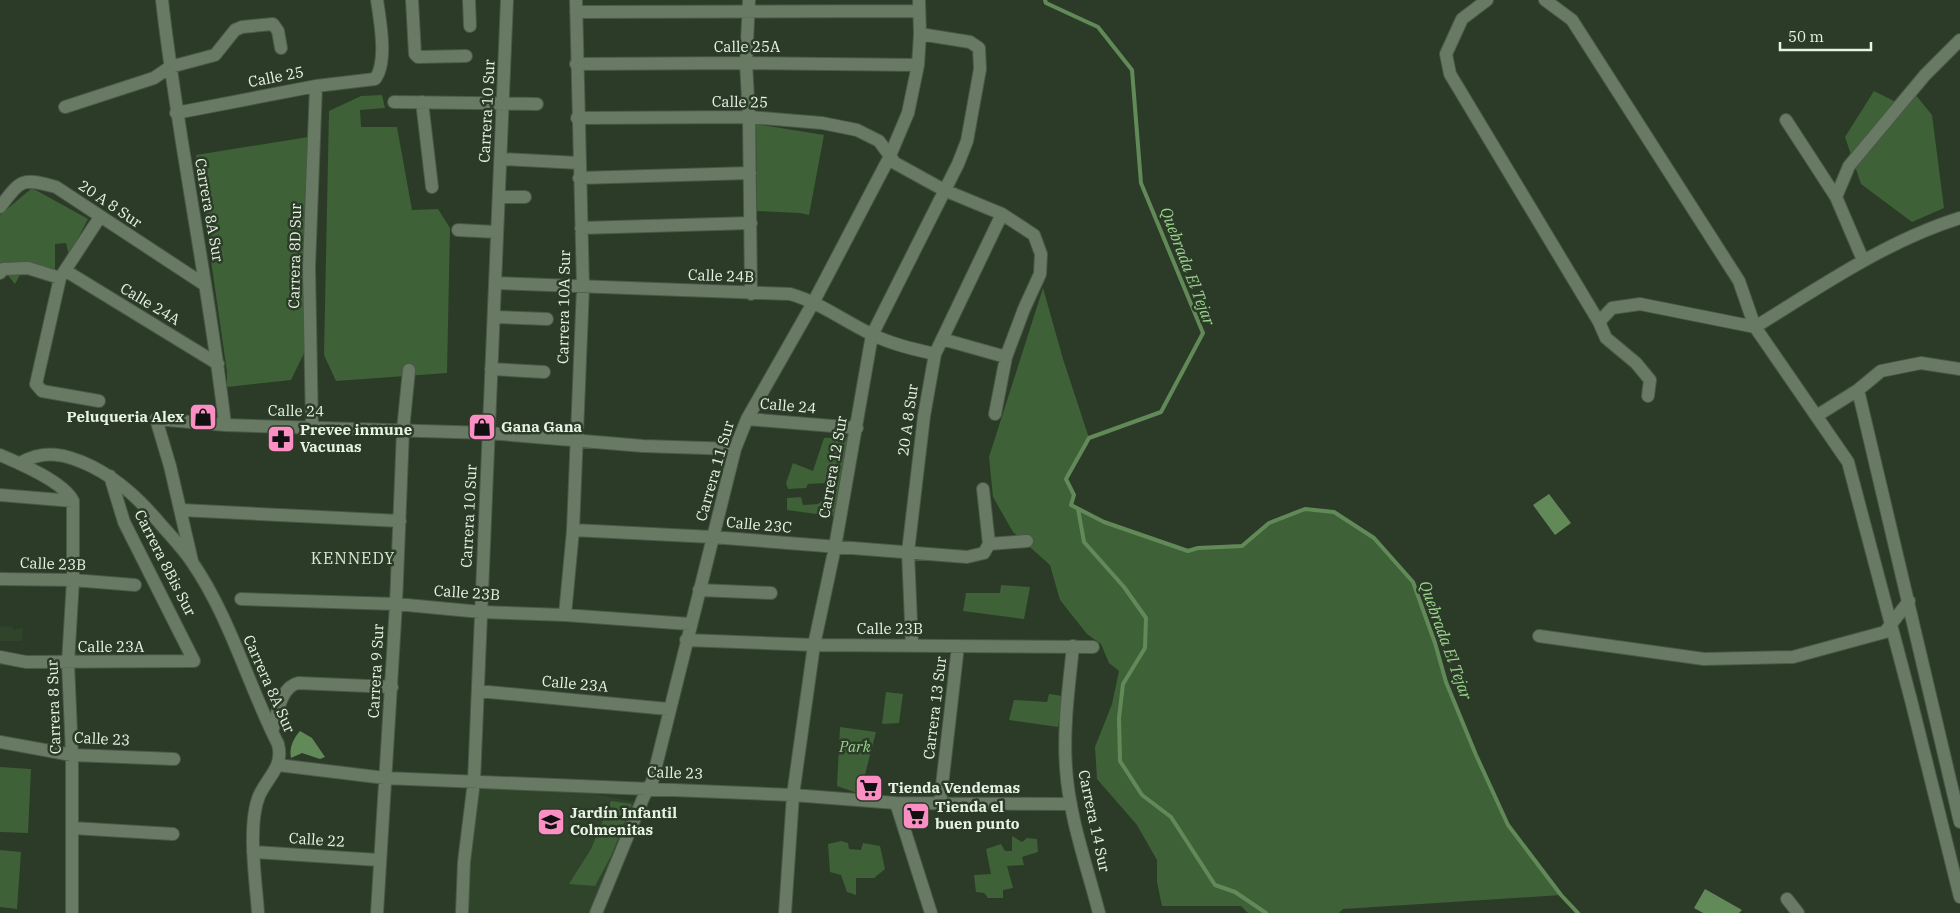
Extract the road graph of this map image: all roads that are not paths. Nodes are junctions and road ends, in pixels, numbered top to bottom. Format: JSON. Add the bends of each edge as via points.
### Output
{"nodes":[{"id":1,"x":162,"y":0,"type":"edge"},
{"id":2,"x":377,"y":0,"type":"edge"},
{"id":3,"x":412,"y":0,"type":"edge"},
{"id":4,"x":469,"y":0,"type":"edge"},
{"id":5,"x":507,"y":0,"type":"edge"},
{"id":6,"x":1487,"y":0,"type":"edge"},
{"id":7,"x":1545,"y":0,"type":"edge"},
{"id":8,"x":576,"y":6,"type":"edge"},
{"id":9,"x":749,"y":6,"type":"edge"},
{"id":10,"x":919,"y":6,"type":"edge"},
{"id":11,"x":470,"y":26,"type":"dead end"},
{"id":12,"x":920,"y":34,"type":"junction"},
{"id":13,"x":1960,"y":40,"type":"edge"},
{"id":14,"x":281,"y":48,"type":"dead end"},
{"id":15,"x":466,"y":56,"type":"dead end"},
{"id":16,"x":746,"y":63,"type":"junction"},
{"id":17,"x":576,"y":64,"type":"junction"},
{"id":18,"x":918,"y":65,"type":"junction"},
{"id":19,"x":170,"y":67,"type":"junction"},
{"id":20,"x":316,"y":86,"type":"junction"},
{"id":21,"x":394,"y":102,"type":"dead end"},
{"id":22,"x":422,"y":102,"type":"junction"},
{"id":23,"x":504,"y":104,"type":"junction"},
{"id":24,"x":538,"y":104,"type":"dead end"},
{"id":25,"x":65,"y":107,"type":"dead end"},
{"id":26,"x":176,"y":113,"type":"junction"},
{"id":27,"x":749,"y":117,"type":"junction"},
{"id":28,"x":577,"y":118,"type":"junction"},
{"id":29,"x":1786,"y":120,"type":"dead end"},
{"id":30,"x":889,"y":158,"type":"junction"},
{"id":31,"x":501,"y":159,"type":"junction"},
{"id":32,"x":579,"y":163,"type":"junction"},
{"id":33,"x":750,"y":173,"type":"junction"},
{"id":34,"x":579,"y":178,"type":"junction"},
{"id":35,"x":432,"y":187,"type":"dead end"},
{"id":36,"x":944,"y":190,"type":"junction"},
{"id":37,"x":525,"y":196,"type":"dead end"},
{"id":38,"x":499,"y":197,"type":"junction"},
{"id":39,"x":1836,"y":197,"type":"junction"},
{"id":40,"x":0,"y":208,"type":"edge"},
{"id":41,"x":1002,"y":214,"type":"junction"},
{"id":42,"x":100,"y":218,"type":"junction"},
{"id":43,"x":1960,"y":218,"type":"edge"},
{"id":44,"x":751,"y":223,"type":"junction"},
{"id":45,"x":581,"y":228,"type":"junction"},
{"id":46,"x":458,"y":230,"type":"dead end"},
{"id":47,"x":496,"y":232,"type":"junction"},
{"id":48,"x":1863,"y":260,"type":"junction"},
{"id":49,"x":1,"y":271,"type":"edge"},
{"id":50,"x":63,"y":274,"type":"junction"},
{"id":51,"x":495,"y":283,"type":"junction"},
{"id":52,"x":205,"y":284,"type":"junction"},
{"id":53,"x":583,"y":287,"type":"junction"},
{"id":54,"x":752,"y":294,"type":"junction"},
{"id":55,"x":814,"y":303,"type":"junction"},
{"id":56,"x":494,"y":317,"type":"junction"},
{"id":57,"x":547,"y":319,"type":"dead end"},
{"id":58,"x":1599,"y":322,"type":"junction"},
{"id":59,"x":1754,"y":327,"type":"junction"},
{"id":60,"x":872,"y":335,"type":"junction"},
{"id":61,"x":942,"y":339,"type":"junction"},
{"id":62,"x":935,"y":354,"type":"junction"},
{"id":63,"x":1006,"y":357,"type":"junction"},
{"id":64,"x":218,"y":364,"type":"junction"},
{"id":65,"x":491,"y":369,"type":"junction"},
{"id":66,"x":1960,"y":369,"type":"edge"},
{"id":67,"x":409,"y":370,"type":"dead end"},
{"id":68,"x":544,"y":372,"type":"dead end"},
{"id":69,"x":1858,"y":390,"type":"junction"},
{"id":70,"x":1648,"y":396,"type":"dead end"},
{"id":71,"x":99,"y":401,"type":"dead end"},
{"id":72,"x":996,"y":414,"type":"dead end"},
{"id":73,"x":1818,"y":415,"type":"junction"},
{"id":74,"x":156,"y":419,"type":"joint"},
{"id":75,"x":747,"y":419,"type":"junction"},
{"id":76,"x":225,"y":426,"type":"junction"},
{"id":77,"x":312,"y":427,"type":"junction"},
{"id":78,"x":857,"y":428,"type":"junction"},
{"id":79,"x":403,"y":430,"type":"junction"},
{"id":80,"x":489,"y":433,"type":"junction"},
{"id":81,"x":575,"y":440,"type":"junction"},
{"id":82,"x":735,"y":450,"type":"junction"},
{"id":83,"x":0,"y":455,"type":"edge"},
{"id":84,"x":20,"y":463,"type":"junction"},
{"id":85,"x":110,"y":476,"type":"junction"},
{"id":86,"x":982,"y":489,"type":"dead end"},
{"id":87,"x":0,"y":495,"type":"edge"},
{"id":88,"x":73,"y":501,"type":"junction"},
{"id":89,"x":181,"y":510,"type":"junction"},
{"id":90,"x":400,"y":521,"type":"junction"},
{"id":91,"x":573,"y":530,"type":"junction"},
{"id":92,"x":712,"y":537,"type":"junction"},
{"id":93,"x":1027,"y":541,"type":"dead end"},
{"id":94,"x":989,"y":544,"type":"junction"},
{"id":95,"x":835,"y":547,"type":"junction"},
{"id":96,"x":908,"y":552,"type":"junction"},
{"id":97,"x":192,"y":561,"type":"junction"},
{"id":98,"x":0,"y":579,"type":"edge"},
{"id":99,"x":73,"y":580,"type":"junction"},
{"id":100,"x":135,"y":584,"type":"dead end"},
{"id":101,"x":699,"y":590,"type":"junction"},
{"id":102,"x":771,"y":593,"type":"dead end"},
{"id":103,"x":241,"y":599,"type":"dead end"},
{"id":104,"x":1909,"y":601,"type":"junction"},
{"id":105,"x":396,"y":604,"type":"junction"},
{"id":106,"x":480,"y":612,"type":"junction"},
{"id":107,"x":566,"y":615,"type":"junction"},
{"id":108,"x":690,"y":624,"type":"junction"},
{"id":109,"x":1891,"y":627,"type":"junction"},
{"id":110,"x":1539,"y":636,"type":"dead end"},
{"id":111,"x":686,"y":640,"type":"junction"},
{"id":112,"x":814,"y":645,"type":"junction"},
{"id":113,"x":912,"y":645,"type":"junction"},
{"id":114,"x":958,"y":646,"type":"junction"},
{"id":115,"x":1073,"y":646,"type":"junction"},
{"id":116,"x":1093,"y":646,"type":"dead end"},
{"id":117,"x":0,"y":657,"type":"edge"},
{"id":118,"x":68,"y":663,"type":"junction"},
{"id":119,"x":193,"y":663,"type":"joint"},
{"id":120,"x":392,"y":687,"type":"junction"},
{"id":121,"x":478,"y":692,"type":"junction"},
{"id":122,"x":1929,"y":695,"type":"junction"},
{"id":123,"x":1911,"y":700,"type":"junction"},
{"id":124,"x":668,"y":709,"type":"junction"},
{"id":125,"x":272,"y":732,"type":"junction"},
{"id":126,"x":0,"y":742,"type":"edge"},
{"id":127,"x":72,"y":755,"type":"junction"},
{"id":128,"x":174,"y":759,"type":"dead end"},
{"id":129,"x":278,"y":765,"type":"junction"},
{"id":130,"x":385,"y":778,"type":"junction"},
{"id":131,"x":474,"y":780,"type":"junction"},
{"id":132,"x":649,"y":788,"type":"junction"},
{"id":133,"x":793,"y":795,"type":"junction"},
{"id":134,"x":896,"y":803,"type":"junction"},
{"id":135,"x":940,"y":803,"type":"junction"},
{"id":136,"x":1071,"y":804,"type":"junction"},
{"id":137,"x":1960,"y":822,"type":"edge"},
{"id":138,"x":72,"y":828,"type":"junction"},
{"id":139,"x":173,"y":834,"type":"dead end"},
{"id":140,"x":253,"y":852,"type":"junction"},
{"id":141,"x":379,"y":860,"type":"junction"},
{"id":142,"x":1960,"y":897,"type":"edge"},
{"id":143,"x":1787,"y":899,"type":"dead end"},
{"id":144,"x":72,"y":913,"type":"edge"},
{"id":145,"x":258,"y":913,"type":"edge"},
{"id":146,"x":377,"y":913,"type":"edge"},
{"id":147,"x":462,"y":913,"type":"edge"},
{"id":148,"x":596,"y":913,"type":"edge"},
{"id":149,"x":785,"y":913,"type":"edge"},
{"id":150,"x":930,"y":913,"type":"edge"},
{"id":151,"x":1099,"y":913,"type":"edge"},
{"id":152,"x":1798,"y":913,"type":"edge"}],
"edges":[{"from":1,"to":19,"type":"street","name":"Carrera 8A Sur"},
{"from":2,"to":20,"type":"street","name":"Calle 25","via":[[381,30],[380,72],[367,81]]},
{"from":3,"to":15,"type":"street","via":[[415,54],[422,57]]},
{"from":4,"to":11,"type":"street"},
{"from":5,"to":23,"type":"street","name":"Carrera 10 Sur"},
{"from":6,"to":58,"type":"street","via":[[1462,19],[1446,54],[1450,74]]},
{"from":7,"to":59,"type":"street","via":[[1572,20],[1740,281]]},
{"from":8,"to":9,"type":"street"},
{"from":8,"to":17,"type":"street","name":"Carrera 10A Sur"},
{"from":9,"to":10,"type":"street"},
{"from":9,"to":16,"type":"street"},
{"from":10,"to":12,"type":"street","name":"Carrera 11 Sur"},
{"from":12,"to":18,"type":"street","name":"Carrera 11 Sur"},
{"from":12,"to":36,"type":"street","name":"Carrera 12 Sur","via":[[970,42],[979,48],[980,69],[972,119],[964,149]]},
{"from":13,"to":39,"type":"street","via":[[1925,75],[1848,166]]},
{"from":14,"to":19,"type":"street","via":[[278,31],[273,24],[242,27],[235,30],[215,55]]},
{"from":16,"to":17,"type":"street","name":"Calle 25A"},
{"from":16,"to":18,"type":"street","name":"Calle 25A"},
{"from":16,"to":27,"type":"street"},
{"from":17,"to":28,"type":"street","name":"Carrera 10A Sur"},
{"from":18,"to":30,"type":"street","name":"Carrera 11 Sur","via":[[908,113]]},
{"from":19,"to":25,"type":"street","via":[[154,78]]},
{"from":19,"to":26,"type":"street","name":"Carrera 8A Sur"},
{"from":20,"to":26,"type":"street","name":"Calle 25"},
{"from":20,"to":77,"type":"street","name":"Carrera 8D Sur","via":[[309,267]]},
{"from":21,"to":22,"type":"street"},
{"from":22,"to":23,"type":"street"},
{"from":22,"to":35,"type":"street"},
{"from":23,"to":24,"type":"street"},
{"from":23,"to":31,"type":"street","name":"Carrera 10 Sur"},
{"from":26,"to":52,"type":"street","name":"Carrera 8A Sur"},
{"from":27,"to":28,"type":"street","name":"Calle 25"},
{"from":27,"to":30,"type":"street","name":"Calle 25","via":[[822,123],[857,130],[879,141]]},
{"from":27,"to":33,"type":"street"},
{"from":28,"to":32,"type":"street","name":"Carrera 10A Sur"},
{"from":29,"to":39,"type":"street"},
{"from":30,"to":36,"type":"street"},
{"from":30,"to":55,"type":"street","name":"Carrera 11 Sur"},
{"from":31,"to":32,"type":"street"},
{"from":31,"to":38,"type":"street","name":"Carrera 10 Sur"},
{"from":32,"to":34,"type":"street","name":"Carrera 10A Sur"},
{"from":33,"to":34,"type":"street"},
{"from":33,"to":44,"type":"street"},
{"from":34,"to":45,"type":"street","name":"Carrera 10A Sur"},
{"from":36,"to":41,"type":"street"},
{"from":36,"to":60,"type":"street","name":"Carrera 12 Sur"},
{"from":37,"to":38,"type":"street"},
{"from":38,"to":47,"type":"street","name":"Carrera 10 Sur"},
{"from":39,"to":48,"type":"street"},
{"from":40,"to":42,"type":"street","name":"20 A 8 Sur","via":[[18,184],[33,180],[56,187]]},
{"from":41,"to":61,"type":"street","name":"20 A 8 Sur"},
{"from":41,"to":63,"type":"street","via":[[1034,235],[1041,254],[1040,274]]},
{"from":42,"to":50,"type":"street"},
{"from":42,"to":52,"type":"street","name":"20 A 8 Sur"},
{"from":43,"to":48,"type":"street","via":[[1944,222]]},
{"from":44,"to":45,"type":"street"},
{"from":44,"to":54,"type":"street"},
{"from":45,"to":53,"type":"street","name":"Carrera 10A Sur"},
{"from":46,"to":47,"type":"street"},
{"from":47,"to":51,"type":"street","name":"Carrera 10 Sur"},
{"from":48,"to":59,"type":"street"},
{"from":49,"to":50,"type":"street","name":"Calle 24A","via":[[28,268]]},
{"from":50,"to":64,"type":"street","name":"Calle 24A"},
{"from":50,"to":71,"type":"street","via":[[37,388]]},
{"from":51,"to":53,"type":"street","name":"Calle 24B"},
{"from":51,"to":56,"type":"street","name":"Carrera 10 Sur"},
{"from":52,"to":64,"type":"street","name":"Carrera 8A Sur"},
{"from":53,"to":54,"type":"street","name":"Calle 24B"},
{"from":53,"to":81,"type":"street","name":"Carrera 10A Sur"},
{"from":54,"to":55,"type":"street","name":"Calle 24B","via":[[790,294]]},
{"from":55,"to":60,"type":"street","name":"Calle 24B"},
{"from":55,"to":75,"type":"street","name":"Carrera 11 Sur"},
{"from":56,"to":57,"type":"street"},
{"from":56,"to":65,"type":"street","name":"Carrera 10 Sur"},
{"from":58,"to":59,"type":"street","via":[[1612,308],[1640,304]]},
{"from":58,"to":70,"type":"street","via":[[1606,338],[1636,362],[1650,380]]},
{"from":59,"to":73,"type":"street"},
{"from":60,"to":62,"type":"street","name":"Calle 24B"},
{"from":60,"to":78,"type":"street","name":"Carrera 12 Sur"},
{"from":61,"to":62,"type":"street","name":"20 A 8 Sur"},
{"from":61,"to":63,"type":"street"},
{"from":62,"to":96,"type":"street","name":"20 A 8 Sur","via":[[924,416]]},
{"from":63,"to":72,"type":"street"},
{"from":64,"to":76,"type":"street","name":"Carrera 8A Sur"},
{"from":65,"to":68,"type":"street"},
{"from":65,"to":80,"type":"street","name":"Carrera 10 Sur"},
{"from":66,"to":69,"type":"street","via":[[1913,364],[1881,371]]},
{"from":67,"to":79,"type":"street","name":"Carrera 9 Sur"},
{"from":69,"to":73,"type":"street"},
{"from":69,"to":104,"type":"street"},
{"from":73,"to":109,"type":"street","via":[[1848,462]]},
{"from":74,"to":76,"type":"street","name":"Calle 24"},
{"from":74,"to":89,"type":"street","name":"Carrera 8A Sur"},
{"from":75,"to":78,"type":"street","name":"Calle 24"},
{"from":75,"to":82,"type":"street","name":"Carrera 11 Sur"},
{"from":76,"to":77,"type":"street","name":"Calle 24"},
{"from":77,"to":79,"type":"street","name":"Calle 24"},
{"from":78,"to":95,"type":"street","name":"Carrera 12 Sur"},
{"from":79,"to":80,"type":"street","name":"Calle 24"},
{"from":79,"to":90,"type":"street","name":"Carrera 9 Sur"},
{"from":80,"to":81,"type":"street","name":"Calle 24"},
{"from":80,"to":106,"type":"street","name":"Carrera 10 Sur"},
{"from":81,"to":82,"type":"street","name":"Calle 24"},
{"from":81,"to":91,"type":"street","name":"Carrera 10A Sur"},
{"from":82,"to":92,"type":"street","name":"Carrera 11 Sur"},
{"from":83,"to":84,"type":"street"},
{"from":84,"to":85,"type":"street","name":"Carrera 8A Sur","via":[[34,455],[60,455]]},
{"from":84,"to":88,"type":"street","via":[[64,490]]},
{"from":85,"to":97,"type":"street","name":"Carrera 8A Sur","via":[[148,509]]},
{"from":85,"to":119,"type":"street","name":"Carrera 8Bis Sur","via":[[124,522],[195,659]]},
{"from":86,"to":94,"type":"street"},
{"from":87,"to":88,"type":"street"},
{"from":88,"to":99,"type":"street","name":"Carrera 8 Sur"},
{"from":89,"to":90,"type":"street"},
{"from":89,"to":97,"type":"street","name":"Carrera 8A Sur"},
{"from":90,"to":105,"type":"street","name":"Carrera 9 Sur"},
{"from":91,"to":92,"type":"street","name":"Calle 23C"},
{"from":91,"to":107,"type":"street","name":"Carrera 10A Sur"},
{"from":92,"to":95,"type":"street","name":"Calle 23C"},
{"from":92,"to":101,"type":"street","name":"Carrera 11 Sur"},
{"from":93,"to":94,"type":"street","name":"Calle 23C"},
{"from":94,"to":96,"type":"street","name":"Calle 23C","via":[[984,553],[968,557]]},
{"from":95,"to":96,"type":"street","name":"Calle 23C"},
{"from":95,"to":112,"type":"street","name":"Carrera 12 Sur"},
{"from":96,"to":113,"type":"street","name":"20 A 8 Sur"},
{"from":97,"to":125,"type":"street","name":"Carrera 8A Sur","via":[[211,595]]},
{"from":98,"to":99,"type":"street","name":"Calle 23B"},
{"from":99,"to":100,"type":"street","name":"Calle 23B"},
{"from":99,"to":118,"type":"street","name":"Carrera 8 Sur"},
{"from":101,"to":102,"type":"street"},
{"from":101,"to":108,"type":"street","name":"Carrera 11 Sur"},
{"from":103,"to":105,"type":"street","name":"Calle 23B"},
{"from":104,"to":109,"type":"street"},
{"from":104,"to":122,"type":"street"},
{"from":105,"to":106,"type":"street","name":"Calle 23B"},
{"from":105,"to":120,"type":"street","name":"Carrera 9 Sur"},
{"from":106,"to":107,"type":"street","name":"Calle 23B"},
{"from":106,"to":121,"type":"street","name":"Carrera 10 Sur"},
{"from":107,"to":108,"type":"street","name":"Calle 23B"},
{"from":108,"to":111,"type":"street","name":"Carrera 11 Sur"},
{"from":109,"to":110,"type":"street","via":[[1885,632],[1793,657],[1704,658]]},
{"from":109,"to":123,"type":"street"},
{"from":111,"to":112,"type":"street","name":"Calle 23B"},
{"from":111,"to":124,"type":"street","name":"Carrera 11 Sur"},
{"from":112,"to":113,"type":"street","name":"Calle 23B"},
{"from":112,"to":133,"type":"street","name":"Carrera 12 Sur"},
{"from":113,"to":114,"type":"street","name":"Calle 23B"},
{"from":114,"to":115,"type":"street","name":"Calle 23B"},
{"from":114,"to":135,"type":"street","name":"Carrera 13 Sur"},
{"from":115,"to":116,"type":"street","name":"Calle 23B"},
{"from":115,"to":136,"type":"street","name":"Carrera 14 Sur","via":[[1065,730]]},
{"from":117,"to":118,"type":"street","name":"Calle 23A","via":[[26,662]]},
{"from":118,"to":119,"type":"street","name":"Calle 23A"},
{"from":118,"to":127,"type":"street","name":"Carrera 8 Sur"},
{"from":120,"to":125,"type":"street","via":[[292,684],[284,695]]},
{"from":120,"to":130,"type":"street","name":"Carrera 9 Sur"},
{"from":121,"to":124,"type":"street","name":"Calle 23A"},
{"from":121,"to":131,"type":"street","name":"Carrera 10 Sur"},
{"from":122,"to":123,"type":"street"},
{"from":122,"to":137,"type":"street"},
{"from":123,"to":142,"type":"street"},
{"from":124,"to":132,"type":"street","name":"Carrera 11 Sur"},
{"from":125,"to":129,"type":"street","name":"Carrera 8A Sur","via":[[281,755]]},
{"from":126,"to":127,"type":"street","name":"Calle 23"},
{"from":127,"to":128,"type":"street","name":"Calle 23"},
{"from":127,"to":138,"type":"street","name":"Carrera 8 Sur"},
{"from":129,"to":130,"type":"street","name":"Calle 23"},
{"from":129,"to":140,"type":"street","via":[[258,799]]},
{"from":130,"to":131,"type":"street","name":"Calle 23"},
{"from":130,"to":141,"type":"street","name":"Carrera 9 Sur"},
{"from":131,"to":132,"type":"street","name":"Calle 23","via":[[616,789]]},
{"from":131,"to":147,"type":"street","name":"Carrera 10 Sur","via":[[464,862]]},
{"from":132,"to":133,"type":"street","name":"Calle 23"},
{"from":132,"to":148,"type":"street","name":"Carrera 11 Sur"},
{"from":133,"to":134,"type":"street","name":"Calle 23"},
{"from":133,"to":149,"type":"street","name":"Carrera 12 Sur"},
{"from":134,"to":135,"type":"street","name":"Calle 23"},
{"from":134,"to":150,"type":"street"},
{"from":135,"to":136,"type":"street","name":"Calle 23"},
{"from":136,"to":151,"type":"street","name":"Carrera 14 Sur"},
{"from":138,"to":139,"type":"street"},
{"from":138,"to":144,"type":"street","name":"Carrera 8 Sur"},
{"from":140,"to":141,"type":"street","name":"Calle 22"},
{"from":140,"to":145,"type":"street"},
{"from":141,"to":146,"type":"street","name":"Carrera 9 Sur"},
{"from":143,"to":152,"type":"street"}]}
